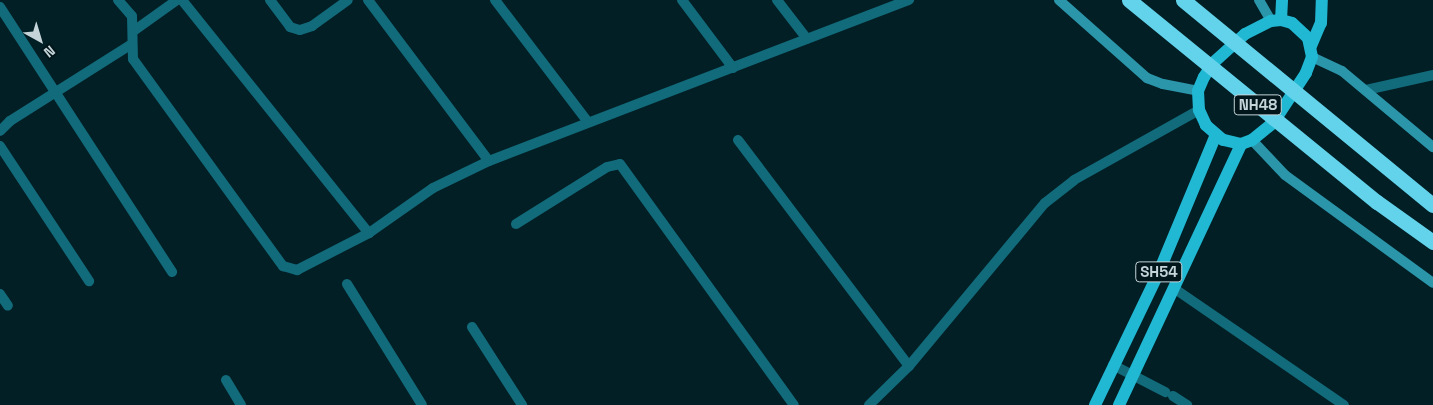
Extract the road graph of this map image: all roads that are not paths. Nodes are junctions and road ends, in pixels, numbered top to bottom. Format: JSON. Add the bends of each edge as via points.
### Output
{"nodes":[{"id":1,"x":118,"y":0,"type":"edge"},
{"id":2,"x":177,"y":0,"type":"edge"},
{"id":3,"x":182,"y":0,"type":"edge"},
{"id":4,"x":270,"y":0,"type":"edge"},
{"id":5,"x":348,"y":0,"type":"edge"},
{"id":6,"x":368,"y":0,"type":"edge"},
{"id":7,"x":495,"y":0,"type":"edge"},
{"id":8,"x":682,"y":0,"type":"edge"},
{"id":9,"x":777,"y":0,"type":"edge"},
{"id":10,"x":909,"y":0,"type":"edge"},
{"id":11,"x":1060,"y":0,"type":"edge"},
{"id":12,"x":1183,"y":0,"type":"edge"},
{"id":13,"x":1259,"y":0,"type":"edge"},
{"id":14,"x":1282,"y":0,"type":"edge"},
{"id":15,"x":1322,"y":0,"type":"edge"},
{"id":16,"x":1134,"y":4,"type":"edge"},
{"id":17,"x":0,"y":7,"type":"edge"},
{"id":18,"x":1276,"y":21,"type":"junction"},
{"id":19,"x":135,"y":30,"type":"junction"},
{"id":20,"x":807,"y":39,"type":"junction"},
{"id":21,"x":130,"y":45,"type":"junction"},
{"id":22,"x":1312,"y":52,"type":"junction"},
{"id":23,"x":733,"y":68,"type":"junction"},
{"id":24,"x":1433,"y":75,"type":"edge"},
{"id":25,"x":1366,"y":90,"type":"junction"},
{"id":26,"x":1198,"y":91,"type":"junction"},
{"id":27,"x":55,"y":93,"type":"junction"},
{"id":28,"x":1199,"y":110,"type":"junction"},
{"id":29,"x":588,"y":122,"type":"junction"},
{"id":30,"x":0,"y":131,"type":"edge"},
{"id":31,"x":1216,"y":135,"type":"junction"},
{"id":32,"x":738,"y":140,"type":"dead end"},
{"id":33,"x":1246,"y":142,"type":"junction"},
{"id":34,"x":0,"y":146,"type":"edge"},
{"id":35,"x":1433,"y":147,"type":"edge"},
{"id":36,"x":489,"y":161,"type":"junction"},
{"id":37,"x":1433,"y":205,"type":"edge"},
{"id":38,"x":516,"y":224,"type":"dead end"},
{"id":39,"x":369,"y":233,"type":"junction"},
{"id":40,"x":1433,"y":242,"type":"edge"},
{"id":41,"x":172,"y":272,"type":"dead end"},
{"id":42,"x":89,"y":281,"type":"dead end"},
{"id":43,"x":1433,"y":283,"type":"edge"},
{"id":44,"x":346,"y":284,"type":"dead end"},
{"id":45,"x":1175,"y":289,"type":"junction"},
{"id":46,"x":0,"y":294,"type":"edge"},
{"id":47,"x":8,"y":306,"type":"dead end"},
{"id":48,"x":472,"y":327,"type":"dead end"},
{"id":49,"x":1113,"y":364,"type":"junction"},
{"id":50,"x":909,"y":366,"type":"junction"},
{"id":51,"x":1133,"y":374,"type":"junction"},
{"id":52,"x":226,"y":380,"type":"dead end"},
{"id":53,"x":241,"y":405,"type":"edge"},
{"id":54,"x":422,"y":405,"type":"edge"},
{"id":55,"x":522,"y":405,"type":"edge"},
{"id":56,"x":794,"y":405,"type":"edge"},
{"id":57,"x":869,"y":405,"type":"edge"},
{"id":58,"x":1095,"y":405,"type":"edge"},
{"id":59,"x":1119,"y":405,"type":"edge"},
{"id":60,"x":1187,"y":405,"type":"edge"},
{"id":61,"x":1344,"y":405,"type":"edge"}],
"edges":[{"from":1,"to":19,"type":"street","via":[[132,16]]},
{"from":2,"to":19,"type":"street"},
{"from":3,"to":39,"type":"street"},
{"from":4,"to":5,"type":"street","via":[[290,27],[300,30],[312,26]]},
{"from":6,"to":36,"type":"street"},
{"from":7,"to":29,"type":"street"},
{"from":8,"to":23,"type":"street"},
{"from":9,"to":20,"type":"street"},
{"from":10,"to":20,"type":"street"},
{"from":11,"to":26,"type":"street","via":[[1147,78]]},
{"from":12,"to":37,"type":"highway","number":"NH48","via":[[1396,178]]},
{"from":13,"to":18,"type":"street"},
{"from":14,"to":18,"type":"main road"},
{"from":15,"to":22,"type":"main road","via":[[1321,24]]},
{"from":16,"to":40,"type":"highway","number":"NH48","via":[[1377,202]]},
{"from":17,"to":27,"type":"street"},
{"from":18,"to":22,"type":"main road","via":[[1300,29]]},
{"from":18,"to":26,"type":"main road","via":[[1230,46],[1213,63]]},
{"from":19,"to":21,"type":"street"},
{"from":20,"to":23,"type":"street"},
{"from":21,"to":27,"type":"street"},
{"from":21,"to":39,"type":"street","via":[[133,59],[283,266],[297,270]]},
{"from":22,"to":25,"type":"street"},
{"from":22,"to":33,"type":"main road","via":[[1289,102],[1273,123]]},
{"from":23,"to":29,"type":"street"},
{"from":24,"to":25,"type":"street"},
{"from":25,"to":35,"type":"street"},
{"from":26,"to":28,"type":"main road"},
{"from":27,"to":30,"type":"street"},
{"from":27,"to":41,"type":"street"},
{"from":28,"to":31,"type":"main road"},
{"from":28,"to":50,"type":"street","via":[[1060,190],[1045,203]]},
{"from":29,"to":36,"type":"street"},
{"from":31,"to":33,"type":"main road"},
{"from":31,"to":49,"type":"main road","number":"SH54","via":[[1158,274]]},
{"from":32,"to":50,"type":"street"},
{"from":33,"to":43,"type":"street","via":[[1285,175]]},
{"from":33,"to":45,"type":"main road","number":"SH54"},
{"from":34,"to":42,"type":"street"},
{"from":36,"to":39,"type":"street","via":[[433,188]]},
{"from":38,"to":56,"type":"street","via":[[606,167],[620,164]]},
{"from":44,"to":54,"type":"street"},
{"from":45,"to":51,"type":"main road","number":"SH54"},
{"from":45,"to":61,"type":"street"},
{"from":46,"to":47,"type":"street"},
{"from":48,"to":55,"type":"street"},
{"from":49,"to":51,"type":"street"},
{"from":49,"to":58,"type":"main road","number":"SH54"},
{"from":50,"to":57,"type":"street"},
{"from":51,"to":59,"type":"main road","number":"SH54"},
{"from":51,"to":60,"type":"street"},
{"from":52,"to":53,"type":"street"}]}
